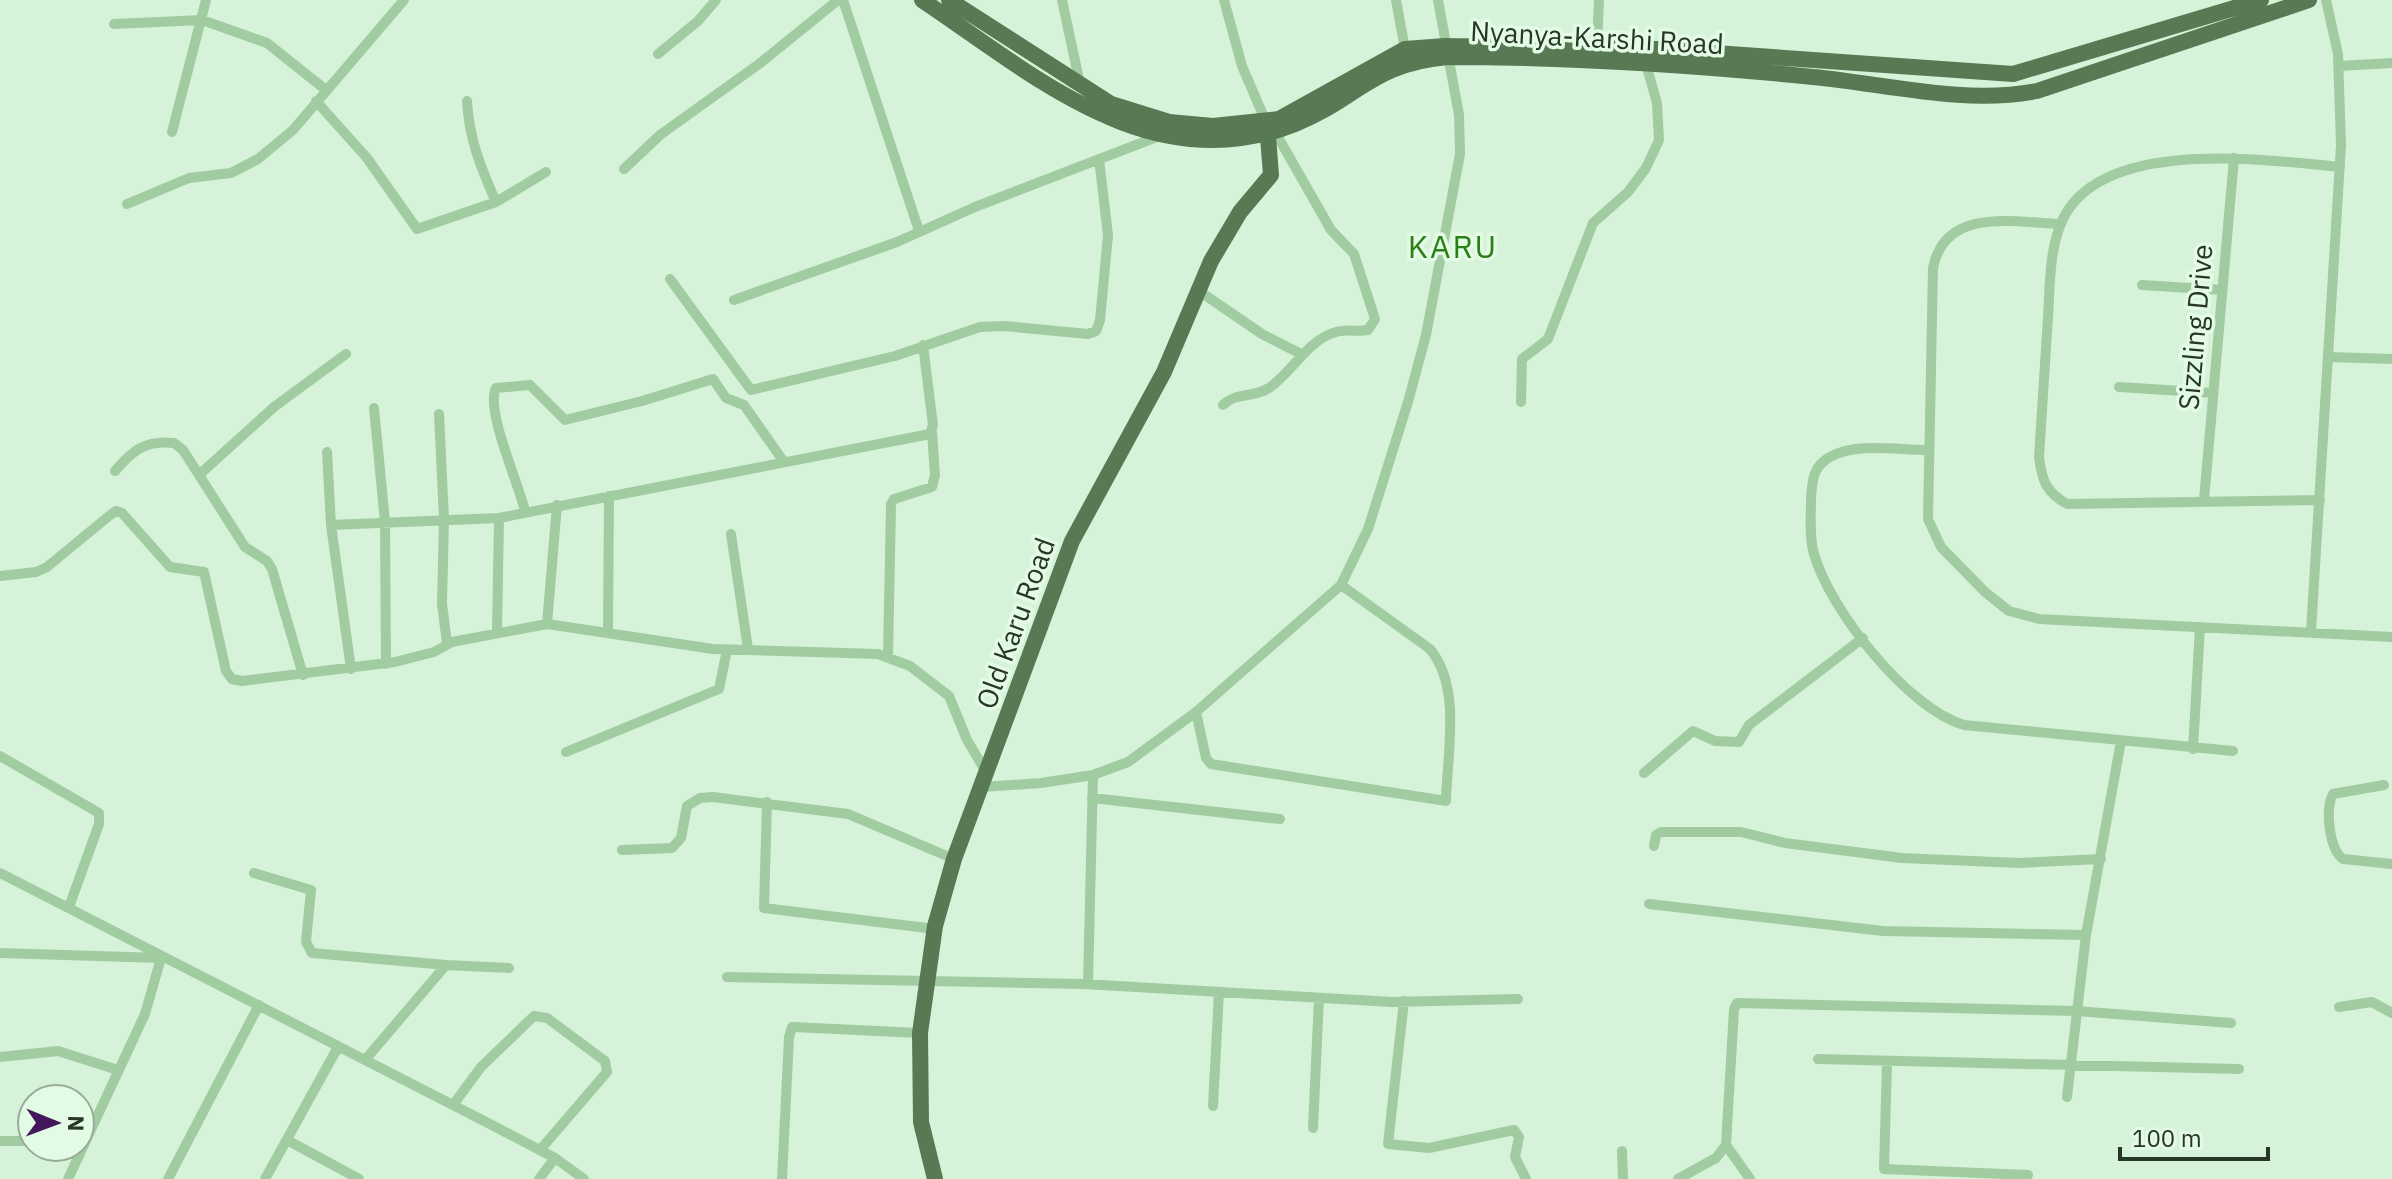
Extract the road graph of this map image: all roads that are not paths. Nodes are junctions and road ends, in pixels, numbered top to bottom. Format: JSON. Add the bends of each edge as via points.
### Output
{"nodes":[{"id":1,"x":206,"y":0,"type":"edge"},
{"id":2,"x":404,"y":0,"type":"edge"},
{"id":3,"x":716,"y":0,"type":"edge"},
{"id":4,"x":840,"y":0,"type":"edge"},
{"id":5,"x":922,"y":0,"type":"edge"},
{"id":6,"x":949,"y":0,"type":"edge"},
{"id":7,"x":1062,"y":0,"type":"edge"},
{"id":8,"x":1224,"y":0,"type":"edge"},
{"id":9,"x":1396,"y":0,"type":"edge"},
{"id":10,"x":1438,"y":0,"type":"edge"},
{"id":11,"x":1599,"y":0,"type":"edge"},
{"id":12,"x":2261,"y":0,"type":"edge"},
{"id":13,"x":2309,"y":0,"type":"edge"},
{"id":14,"x":2326,"y":0,"type":"edge"},
{"id":15,"x":202,"y":20,"type":"junction"},
{"id":16,"x":114,"y":24,"type":"dead end"},
{"id":17,"x":1597,"y":48,"type":"junction"},
{"id":18,"x":1405,"y":49,"type":"junction"},
{"id":19,"x":1447,"y":51,"type":"junction"},
{"id":20,"x":658,"y":54,"type":"dead end"},
{"id":21,"x":2392,"y":63,"type":"edge"},
{"id":22,"x":1646,"y":64,"type":"junction"},
{"id":23,"x":2339,"y":66,"type":"junction"},
{"id":24,"x":1824,"y":70,"type":"junction"},
{"id":25,"x":1844,"y":72,"type":"junction"},
{"id":26,"x":1081,"y":85,"type":"junction"},
{"id":27,"x":326,"y":90,"type":"junction"},
{"id":28,"x":316,"y":101,"type":"junction"},
{"id":29,"x":467,"y":101,"type":"dead end"},
{"id":30,"x":1270,"y":128,"type":"junction"},
{"id":31,"x":172,"y":132,"type":"dead end"},
{"id":32,"x":1162,"y":135,"type":"junction"},
{"id":33,"x":2234,"y":158,"type":"junction"},
{"id":34,"x":1099,"y":159,"type":"junction"},
{"id":35,"x":2340,"y":167,"type":"junction"},
{"id":36,"x":624,"y":169,"type":"dead end"},
{"id":37,"x":546,"y":172,"type":"dead end"},
{"id":38,"x":496,"y":202,"type":"junction"},
{"id":39,"x":127,"y":204,"type":"dead end"},
{"id":40,"x":2060,"y":224,"type":"junction"},
{"id":41,"x":919,"y":231,"type":"junction"},
{"id":42,"x":670,"y":279,"type":"dead end"},
{"id":43,"x":2142,"y":285,"type":"dead end"},
{"id":44,"x":2222,"y":290,"type":"junction"},
{"id":45,"x":1199,"y":291,"type":"junction"},
{"id":46,"x":734,"y":300,"type":"dead end"},
{"id":47,"x":923,"y":345,"type":"junction"},
{"id":48,"x":346,"y":354,"type":"dead end"},
{"id":49,"x":1301,"y":354,"type":"junction"},
{"id":50,"x":2329,"y":357,"type":"junction"},
{"id":51,"x":2392,"y":359,"type":"edge"},
{"id":52,"x":2119,"y":387,"type":"dead end"},
{"id":53,"x":2213,"y":393,"type":"junction"},
{"id":54,"x":1521,"y":402,"type":"dead end"},
{"id":55,"x":1223,"y":405,"type":"dead end"},
{"id":56,"x":374,"y":408,"type":"dead end"},
{"id":57,"x":439,"y":414,"type":"dead end"},
{"id":58,"x":932,"y":432,"type":"junction"},
{"id":59,"x":1927,"y":450,"type":"junction"},
{"id":60,"x":327,"y":452,"type":"dead end"},
{"id":61,"x":784,"y":462,"type":"junction"},
{"id":62,"x":115,"y":471,"type":"dead end"},
{"id":63,"x":199,"y":475,"type":"junction"},
{"id":64,"x":609,"y":496,"type":"junction"},
{"id":65,"x":2204,"y":500,"type":"junction"},
{"id":66,"x":2320,"y":500,"type":"junction"},
{"id":67,"x":557,"y":505,"type":"junction"},
{"id":68,"x":525,"y":511,"type":"junction"},
{"id":69,"x":499,"y":518,"type":"junction"},
{"id":70,"x":444,"y":519,"type":"junction"},
{"id":71,"x":385,"y":522,"type":"junction"},
{"id":72,"x":331,"y":525,"type":"junction"},
{"id":73,"x":731,"y":534,"type":"dead end"},
{"id":74,"x":0,"y":576,"type":"edge"},
{"id":75,"x":1341,"y":585,"type":"junction"},
{"id":76,"x":547,"y":624,"type":"junction"},
{"id":77,"x":2200,"y":627,"type":"junction"},
{"id":78,"x":608,"y":631,"type":"junction"},
{"id":79,"x":497,"y":632,"type":"junction"},
{"id":80,"x":2311,"y":632,"type":"junction"},
{"id":81,"x":2392,"y":637,"type":"edge"},
{"id":82,"x":1863,"y":638,"type":"junction"},
{"id":83,"x":447,"y":643,"type":"junction"},
{"id":84,"x":748,"y":649,"type":"junction"},
{"id":85,"x":727,"y":650,"type":"junction"},
{"id":86,"x":888,"y":656,"type":"junction"},
{"id":87,"x":386,"y":664,"type":"junction"},
{"id":88,"x":351,"y":669,"type":"junction"},
{"id":89,"x":303,"y":675,"type":"junction"},
{"id":90,"x":1196,"y":712,"type":"junction"},
{"id":91,"x":2121,"y":741,"type":"junction"},
{"id":92,"x":2193,"y":749,"type":"junction"},
{"id":93,"x":2233,"y":751,"type":"dead end"},
{"id":94,"x":566,"y":752,"type":"dead end"},
{"id":95,"x":0,"y":756,"type":"edge"},
{"id":96,"x":1644,"y":773,"type":"dead end"},
{"id":97,"x":1093,"y":775,"type":"junction"},
{"id":98,"x":985,"y":780,"type":"junction"},
{"id":99,"x":2384,"y":785,"type":"dead end"},
{"id":100,"x":1092,"y":798,"type":"junction"},
{"id":101,"x":767,"y":802,"type":"junction"},
{"id":102,"x":1280,"y":819,"type":"dead end"},
{"id":103,"x":1654,"y":846,"type":"dead end"},
{"id":104,"x":622,"y":850,"type":"dead end"},
{"id":105,"x":954,"y":859,"type":"junction"},
{"id":106,"x":2101,"y":859,"type":"junction"},
{"id":107,"x":2392,"y":864,"type":"edge"},
{"id":108,"x":0,"y":873,"type":"edge"},
{"id":109,"x":254,"y":873,"type":"dead end"},
{"id":110,"x":1649,"y":904,"type":"dead end"},
{"id":111,"x":69,"y":907,"type":"junction"},
{"id":112,"x":935,"y":929,"type":"junction"},
{"id":113,"x":2086,"y":935,"type":"junction"},
{"id":114,"x":0,"y":953,"type":"edge"},
{"id":115,"x":161,"y":958,"type":"junction"},
{"id":116,"x":446,"y":965,"type":"junction"},
{"id":117,"x":509,"y":968,"type":"dead end"},
{"id":118,"x":727,"y":977,"type":"dead end"},
{"id":119,"x":927,"y":980,"type":"junction"},
{"id":120,"x":1088,"y":984,"type":"junction"},
{"id":121,"x":1219,"y":992,"type":"junction"},
{"id":122,"x":1319,"y":998,"type":"junction"},
{"id":123,"x":1518,"y":999,"type":"dead end"},
{"id":124,"x":1404,"y":1001,"type":"junction"},
{"id":125,"x":259,"y":1005,"type":"junction"},
{"id":126,"x":2339,"y":1007,"type":"dead end"},
{"id":127,"x":2076,"y":1011,"type":"junction"},
{"id":128,"x":2392,"y":1013,"type":"edge"},
{"id":129,"x":2231,"y":1023,"type":"dead end"},
{"id":130,"x":920,"y":1033,"type":"junction"},
{"id":131,"x":338,"y":1047,"type":"junction"},
{"id":132,"x":0,"y":1057,"type":"edge"},
{"id":133,"x":1818,"y":1059,"type":"dead end"},
{"id":134,"x":365,"y":1060,"type":"junction"},
{"id":135,"x":1887,"y":1063,"type":"junction"},
{"id":136,"x":2071,"y":1063,"type":"junction"},
{"id":137,"x":2239,"y":1069,"type":"dead end"},
{"id":138,"x":118,"y":1070,"type":"junction"},
{"id":139,"x":2067,"y":1097,"type":"dead end"},
{"id":140,"x":453,"y":1105,"type":"junction"},
{"id":141,"x":1213,"y":1106,"type":"dead end"},
{"id":142,"x":96,"y":1116,"type":"edge"},
{"id":143,"x":1313,"y":1128,"type":"dead end"},
{"id":144,"x":287,"y":1140,"type":"junction"},
{"id":145,"x":1726,"y":1145,"type":"junction"},
{"id":146,"x":540,"y":1150,"type":"junction"},
{"id":147,"x":1622,"y":1151,"type":"dead end"},
{"id":148,"x":555,"y":1158,"type":"junction"},
{"id":149,"x":1883,"y":1174,"type":"edge"},
{"id":150,"x":2028,"y":1175,"type":"dead end"},
{"id":151,"x":934,"y":1177,"type":"edge"},
{"id":152,"x":168,"y":1179,"type":"edge"},
{"id":153,"x":265,"y":1179,"type":"edge"},
{"id":154,"x":359,"y":1179,"type":"edge"},
{"id":155,"x":539,"y":1179,"type":"edge"},
{"id":156,"x":584,"y":1179,"type":"edge"},
{"id":157,"x":782,"y":1179,"type":"edge"},
{"id":158,"x":1526,"y":1179,"type":"edge"},
{"id":159,"x":1623,"y":1179,"type":"edge"},
{"id":160,"x":1678,"y":1179,"type":"edge"},
{"id":161,"x":1750,"y":1179,"type":"edge"}],
"edges":[{"from":1,"to":15,"type":"street"},
{"from":2,"to":27,"type":"street"},
{"from":3,"to":20,"type":"street"},
{"from":4,"to":36,"type":"street","via":[[660,135]]},
{"from":4,"to":41,"type":"street"},
{"from":5,"to":32,"type":"main road","name":"Nyanya-Karshi Road","via":[[1088,109]]},
{"from":6,"to":26,"type":"main road","name":"Nyanya-Karshi Road"},
{"from":7,"to":26,"type":"street"},
{"from":8,"to":30,"type":"street","via":[[1242,66]]},
{"from":9,"to":18,"type":"street"},
{"from":10,"to":19,"type":"street"},
{"from":11,"to":17,"type":"street"},
{"from":12,"to":25,"type":"main road","name":"Nyanya-Karshi Road","via":[[2028,72]]},
{"from":13,"to":25,"type":"main road","name":"Nyanya-Karshi Road","via":[[2016,95],[1941,93]]},
{"from":14,"to":23,"type":"street"},
{"from":15,"to":16,"type":"street"},
{"from":15,"to":27,"type":"street","via":[[267,43]]},
{"from":15,"to":31,"type":"street"},
{"from":17,"to":19,"type":"main road","name":"Nyanya-Karshi Road"},
{"from":17,"to":24,"type":"main road","name":"Nyanya-Karshi Road","via":[[1723,52]]},
{"from":18,"to":19,"type":"main road","name":"Nyanya-Karshi Road"},
{"from":18,"to":30,"type":"main road","name":"Nyanya-Karshi Road"},
{"from":19,"to":22,"type":"main road","name":"Nyanya-Karshi Road"},
{"from":19,"to":30,"type":"main road","name":"Nyanya-Karshi Road","via":[[1388,69],[1324,109]]},
{"from":19,"to":75,"type":"street","via":[[1460,154],[1426,335],[1368,529]]},
{"from":21,"to":23,"type":"street"},
{"from":22,"to":24,"type":"main road","name":"Nyanya-Karshi Road"},
{"from":22,"to":54,"type":"street","via":[[1657,103],[1659,140],[1628,192],[1593,223],[1548,339],[1522,359]]},
{"from":23,"to":35,"type":"street"},
{"from":24,"to":25,"type":"main road","name":"Nyanya-Karshi Road"},
{"from":26,"to":30,"type":"main road","name":"Nyanya-Karshi Road","via":[[1111,104],[1169,122]]},
{"from":27,"to":28,"type":"street"},
{"from":28,"to":38,"type":"street","via":[[367,158],[417,229]]},
{"from":28,"to":39,"type":"street","via":[[293,130],[258,159],[231,173],[189,178]]},
{"from":29,"to":38,"type":"street","via":[[475,155]]},
{"from":30,"to":32,"type":"main road","name":"Nyanya-Karshi Road","via":[[1214,137]]},
{"from":30,"to":45,"type":"main road","name":"Old Karu Road","via":[[1268,181],[1240,212]]},
{"from":30,"to":49,"type":"street","via":[[1331,230],[1354,254],[1375,314],[1368,330],[1335,332]]},
{"from":32,"to":34,"type":"street"},
{"from":33,"to":35,"type":"street"},
{"from":33,"to":40,"type":"street","via":[[2198,156],[2123,173],[2094,186]]},
{"from":33,"to":44,"type":"street","name":"Sizzling Drive"},
{"from":34,"to":41,"type":"street"},
{"from":34,"to":47,"type":"street","via":[[1108,235],[1096,331],[1067,334],[994,326]]},
{"from":35,"to":50,"type":"street"},
{"from":37,"to":38,"type":"street"},
{"from":40,"to":59,"type":"street","via":[[1972,225],[1949,234],[1937,247]]},
{"from":40,"to":65,"type":"street","via":[[2052,260],[2039,457],[2049,494],[2067,504],[2089,506]]},
{"from":41,"to":46,"type":"street"},
{"from":42,"to":47,"type":"street","via":[[750,390]]},
{"from":43,"to":44,"type":"street"},
{"from":44,"to":53,"type":"street","name":"Sizzling Drive"},
{"from":45,"to":49,"type":"street"},
{"from":45,"to":98,"type":"main road","name":"Old Karu Road","via":[[1164,372],[1072,541]]},
{"from":47,"to":58,"type":"street"},
{"from":48,"to":63,"type":"street","via":[[274,407]]},
{"from":49,"to":55,"type":"street","via":[[1270,387],[1235,396]]},
{"from":50,"to":51,"type":"street"},
{"from":50,"to":66,"type":"street"},
{"from":52,"to":53,"type":"street"},
{"from":53,"to":65,"type":"street","name":"Sizzling Drive"},
{"from":56,"to":71,"type":"street"},
{"from":57,"to":70,"type":"street"},
{"from":58,"to":61,"type":"street"},
{"from":58,"to":86,"type":"street","via":[[932,487],[891,504]]},
{"from":59,"to":77,"type":"street","via":[[1928,519],[1941,547],[2009,611],[2039,619]]},
{"from":59,"to":82,"type":"street","via":[[1841,452],[1817,468],[1812,480],[1814,552],[1825,581]]},
{"from":60,"to":72,"type":"street"},
{"from":61,"to":64,"type":"street"},
{"from":61,"to":68,"type":"street","via":[[744,405],[726,398],[713,379],[565,420],[530,385],[496,388],[503,442]]},
{"from":62,"to":63,"type":"street","via":[[131,452],[155,441],[174,443]]},
{"from":63,"to":89,"type":"street","via":[[245,547],[272,569]]},
{"from":64,"to":67,"type":"street"},
{"from":64,"to":78,"type":"street"},
{"from":65,"to":66,"type":"street"},
{"from":66,"to":80,"type":"street"},
{"from":67,"to":68,"type":"street"},
{"from":67,"to":76,"type":"street"},
{"from":68,"to":69,"type":"street"},
{"from":69,"to":70,"type":"street"},
{"from":69,"to":79,"type":"street"},
{"from":70,"to":71,"type":"street"},
{"from":70,"to":83,"type":"street","via":[[442,604]]},
{"from":71,"to":72,"type":"street"},
{"from":71,"to":87,"type":"street"},
{"from":72,"to":88,"type":"street"},
{"from":73,"to":84,"type":"street"},
{"from":74,"to":89,"type":"street","via":[[47,567],[116,511],[170,567],[204,572],[232,679]]},
{"from":75,"to":90,"type":"street"},
{"from":75,"to":90,"type":"street","via":[[1430,649],[1443,668],[1449,688],[1446,801],[1211,764]]},
{"from":76,"to":78,"type":"street"},
{"from":76,"to":79,"type":"street"},
{"from":77,"to":80,"type":"street"},
{"from":77,"to":92,"type":"street"},
{"from":78,"to":85,"type":"street"},
{"from":79,"to":83,"type":"street"},
{"from":80,"to":81,"type":"street"},
{"from":82,"to":91,"type":"street","via":[[1911,694],[1949,721]]},
{"from":82,"to":96,"type":"street","via":[[1749,725],[1739,742],[1715,741],[1693,731]]},
{"from":83,"to":87,"type":"street","via":[[434,652]]},
{"from":84,"to":85,"type":"street"},
{"from":84,"to":86,"type":"street"},
{"from":85,"to":94,"type":"street","via":[[719,689]]},
{"from":86,"to":98,"type":"street","via":[[949,696]]},
{"from":87,"to":88,"type":"street"},
{"from":88,"to":89,"type":"street"},
{"from":90,"to":97,"type":"street","via":[[1128,762]]},
{"from":91,"to":92,"type":"street"},
{"from":91,"to":106,"type":"street"},
{"from":92,"to":93,"type":"street"},
{"from":95,"to":111,"type":"street","via":[[99,813]]},
{"from":97,"to":98,"type":"street","via":[[1041,783]]},
{"from":97,"to":100,"type":"street"},
{"from":98,"to":105,"type":"main road","name":"Old Karu Road"},
{"from":99,"to":107,"type":"street","via":[[2333,794],[2329,804],[2337,855]]},
{"from":100,"to":102,"type":"street"},
{"from":100,"to":120,"type":"street"},
{"from":101,"to":104,"type":"street","via":[[700,798],[687,806],[681,838],[672,848]]},
{"from":101,"to":105,"type":"street","via":[[848,814]]},
{"from":101,"to":112,"type":"street","via":[[764,908]]},
{"from":103,"to":106,"type":"street","via":[[1661,832],[1720,830],[1902,858],[2019,863]]},
{"from":105,"to":112,"type":"main road","name":"Old Karu Road"},
{"from":106,"to":113,"type":"street"},
{"from":108,"to":111,"type":"street"},
{"from":109,"to":116,"type":"street","via":[[311,890],[306,942],[312,953]]},
{"from":110,"to":113,"type":"street","via":[[1883,931]]},
{"from":111,"to":115,"type":"street"},
{"from":112,"to":119,"type":"main road","name":"Old Karu Road"},
{"from":113,"to":127,"type":"street"},
{"from":114,"to":115,"type":"street"},
{"from":115,"to":125,"type":"street"},
{"from":115,"to":138,"type":"street","via":[[145,1014]]},
{"from":116,"to":117,"type":"street"},
{"from":116,"to":134,"type":"street"},
{"from":118,"to":119,"type":"street"},
{"from":119,"to":120,"type":"street"},
{"from":119,"to":130,"type":"main road","name":"Old Karu Road"},
{"from":120,"to":121,"type":"street"},
{"from":121,"to":122,"type":"street"},
{"from":121,"to":141,"type":"street"},
{"from":122,"to":124,"type":"street"},
{"from":122,"to":143,"type":"street"},
{"from":123,"to":124,"type":"street"},
{"from":124,"to":158,"type":"street","via":[[1388,1144],[1429,1148],[1514,1130],[1519,1137],[1515,1157]]},
{"from":125,"to":131,"type":"street"},
{"from":125,"to":152,"type":"street"},
{"from":126,"to":128,"type":"street","via":[[2372,1002]]},
{"from":127,"to":129,"type":"street"},
{"from":127,"to":136,"type":"street"},
{"from":127,"to":145,"type":"street","via":[[1737,1003]]},
{"from":130,"to":151,"type":"main road","name":"Old Karu Road","via":[[921,1122]]},
{"from":130,"to":157,"type":"street","via":[[792,1027]]},
{"from":131,"to":134,"type":"street"},
{"from":131,"to":144,"type":"street"},
{"from":132,"to":138,"type":"street","via":[[58,1051]]},
{"from":133,"to":135,"type":"street"},
{"from":134,"to":140,"type":"street"},
{"from":135,"to":136,"type":"street"},
{"from":135,"to":149,"type":"street"},
{"from":136,"to":137,"type":"street"},
{"from":136,"to":139,"type":"street"},
{"from":138,"to":142,"type":"street"},
{"from":140,"to":146,"type":"street"},
{"from":140,"to":146,"type":"street","via":[[481,1067],[534,1016],[547,1018],[605,1061],[607,1072]]},
{"from":144,"to":153,"type":"street"},
{"from":144,"to":154,"type":"street"},
{"from":145,"to":160,"type":"street","via":[[1716,1158]]},
{"from":145,"to":161,"type":"street"},
{"from":146,"to":148,"type":"street"},
{"from":147,"to":159,"type":"street"},
{"from":148,"to":155,"type":"street"},
{"from":148,"to":156,"type":"street"},
{"from":149,"to":150,"type":"street"}]}
